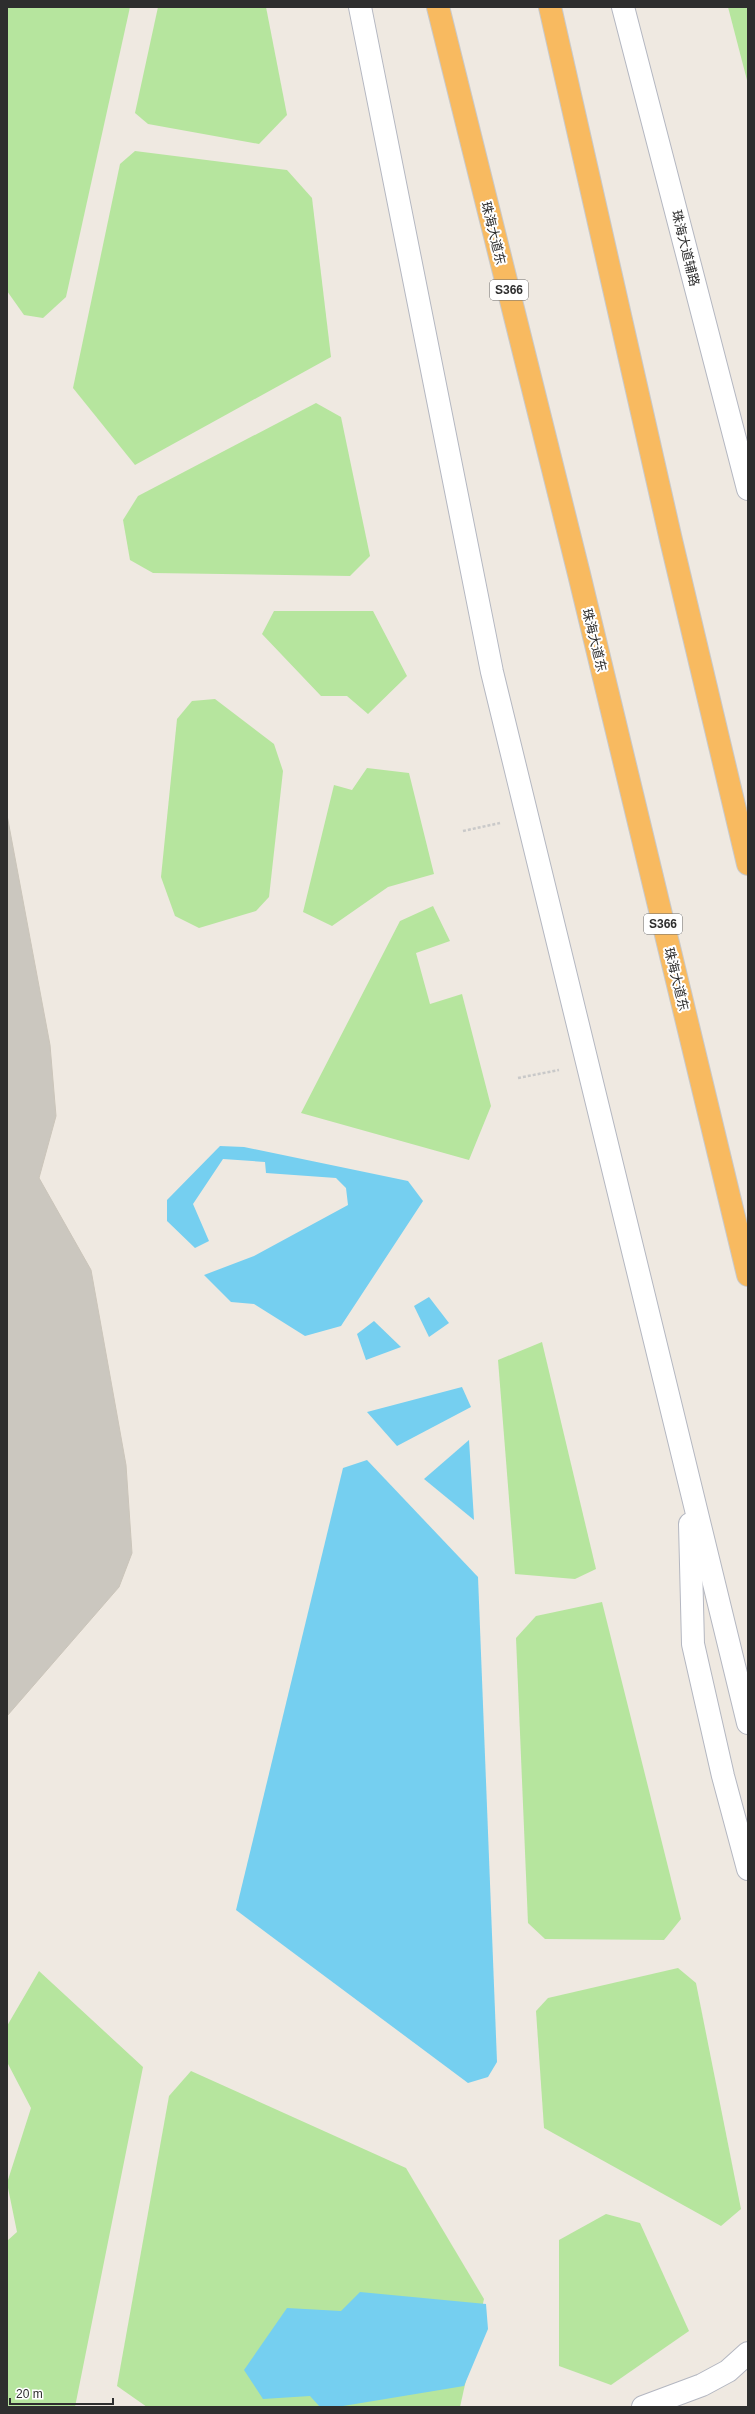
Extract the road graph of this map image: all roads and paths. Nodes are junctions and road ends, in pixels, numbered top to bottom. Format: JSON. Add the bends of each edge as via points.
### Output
{"nodes":[{"id":1,"x":360,"y":7,"type":"edge"},
{"id":2,"x":438,"y":7,"type":"edge"},
{"id":3,"x":550,"y":7,"type":"edge"},
{"id":4,"x":622,"y":7,"type":"edge"},
{"id":5,"x":748,"y":489,"type":"edge"},
{"id":6,"x":528,"y":817,"type":"junction"},
{"id":7,"x":463,"y":830,"type":"dead end"},
{"id":8,"x":748,"y":864,"type":"edge"},
{"id":9,"x":588,"y":1065,"type":"junction"},
{"id":10,"x":518,"y":1078,"type":"dead end"},
{"id":11,"x":748,"y":1275,"type":"edge"},
{"id":12,"x":690,"y":1482,"type":"junction"},
{"id":13,"x":748,"y":1723,"type":"edge"},
{"id":14,"x":748,"y":1869,"type":"edge"},
{"id":15,"x":748,"y":2353,"type":"edge"},
{"id":16,"x":643,"y":2407,"type":"edge"}],
"edges":[{"from":1,"to":6,"type":"main road","via":[[492,672]]},
{"from":2,"to":11,"type":"highway","name":"珠海大道东","number":"S366","via":[[579,574]]},
{"from":3,"to":8,"type":"highway","via":[[669,533]]},
{"from":4,"to":5,"type":"main road","name":"珠海大道辅路"},
{"from":6,"to":7,"type":"path"},
{"from":6,"to":9,"type":"main road"},
{"from":9,"to":10,"type":"path"},
{"from":9,"to":12,"type":"main road"},
{"from":12,"to":13,"type":"main road"},
{"from":12,"to":14,"type":"main road","via":[[693,1644],[723,1776]]},
{"from":15,"to":16,"type":"main road","via":[[722,2375]]}]}
